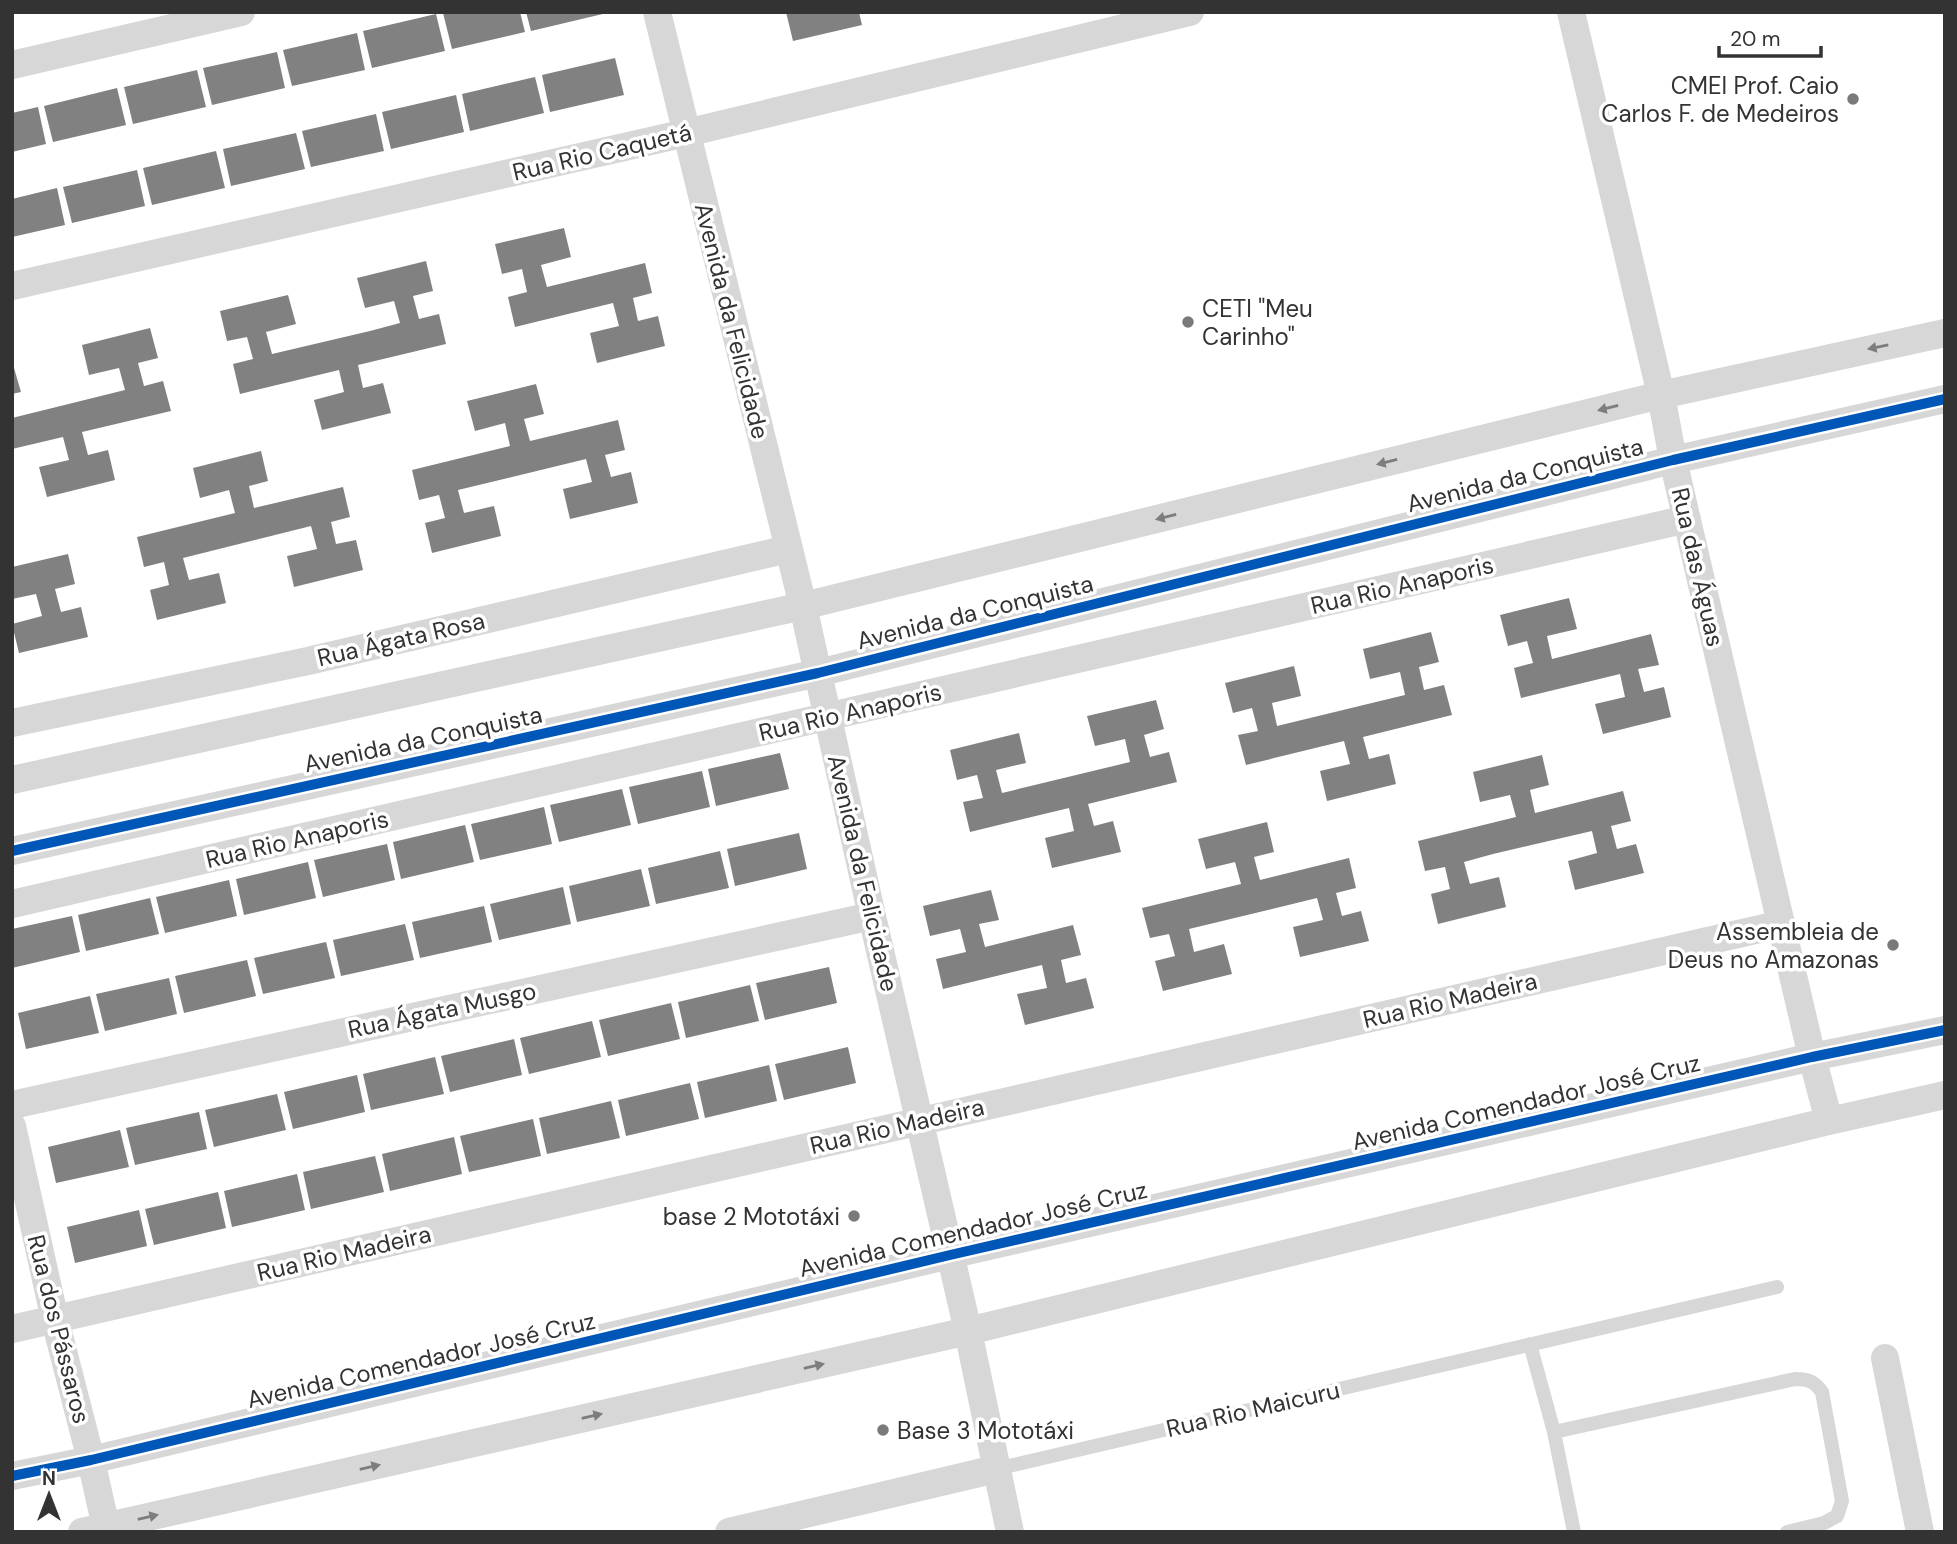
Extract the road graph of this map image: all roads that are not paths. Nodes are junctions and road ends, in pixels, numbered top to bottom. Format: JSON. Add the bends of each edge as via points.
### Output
{"nodes":[{"id":1,"x":241,"y":12,"type":"edge"},
{"id":2,"x":657,"y":12,"type":"edge"},
{"id":3,"x":1190,"y":12,"type":"edge"},
{"id":4,"x":1571,"y":12,"type":"edge"},
{"id":5,"x":12,"y":65,"type":"edge"},
{"id":6,"x":686,"y":133,"type":"junction"},
{"id":7,"x":12,"y":286,"type":"edge"},
{"id":8,"x":1945,"y":333,"type":"edge"},
{"id":9,"x":1661,"y":395,"type":"junction"},
{"id":10,"x":1945,"y":398,"type":"edge"},
{"id":11,"x":1673,"y":460,"type":"junction"},
{"id":12,"x":1687,"y":519,"type":"junction"},
{"id":13,"x":788,"y":550,"type":"junction"},
{"id":14,"x":803,"y":606,"type":"junction"},
{"id":15,"x":818,"y":673,"type":"junction"},
{"id":16,"x":828,"y":718,"type":"junction"},
{"id":17,"x":12,"y":723,"type":"edge"},
{"id":18,"x":12,"y":780,"type":"edge"},
{"id":19,"x":12,"y":851,"type":"edge"},
{"id":20,"x":12,"y":904,"type":"edge"},
{"id":21,"x":872,"y":916,"type":"junction"},
{"id":22,"x":1782,"y":923,"type":"junction"},
{"id":23,"x":1945,"y":1030,"type":"edge"},
{"id":24,"x":1812,"y":1057,"type":"junction"},
{"id":25,"x":1945,"y":1095,"type":"edge"},
{"id":26,"x":12,"y":1105,"type":"edge"},
{"id":27,"x":919,"y":1121,"type":"junction"},
{"id":28,"x":1829,"y":1121,"type":"junction"},
{"id":29,"x":12,"y":1126,"type":"edge"},
{"id":30,"x":950,"y":1255,"type":"junction"},
{"id":31,"x":1777,"y":1287,"type":"dead end"},
{"id":32,"x":55,"y":1320,"type":"junction"},
{"id":33,"x":12,"y":1329,"type":"edge"},
{"id":34,"x":968,"y":1331,"type":"junction"},
{"id":35,"x":1530,"y":1344,"type":"junction"},
{"id":36,"x":1885,"y":1358,"type":"dead end"},
{"id":37,"x":1555,"y":1432,"type":"junction"},
{"id":38,"x":91,"y":1460,"type":"junction"},
{"id":39,"x":996,"y":1469,"type":"junction"},
{"id":40,"x":12,"y":1476,"type":"edge"},
{"id":41,"x":98,"y":1530,"type":"edge"},
{"id":42,"x":729,"y":1532,"type":"edge"},
{"id":43,"x":1010,"y":1532,"type":"edge"},
{"id":44,"x":1574,"y":1532,"type":"edge"},
{"id":45,"x":1787,"y":1532,"type":"edge"},
{"id":46,"x":1920,"y":1532,"type":"edge"}],
"edges":[{"from":1,"to":5,"type":"street"},
{"from":2,"to":6,"type":"street","name":"Avenida da Felicidade"},
{"from":3,"to":6,"type":"street","name":"Rua Rio Caquetá"},
{"from":4,"to":9,"type":"street","name":"Rua das Águas"},
{"from":6,"to":7,"type":"street","name":"Rua Rio Caquetá"},
{"from":6,"to":13,"type":"street","name":"Avenida da Felicidade"},
{"from":8,"to":9,"type":"street","name":"Avenida da Conquista","one_way":true},
{"from":9,"to":11,"type":"street","name":"Rua das Águas"},
{"from":9,"to":14,"type":"street","name":"Avenida da Conquista","one_way":true},
{"from":10,"to":11,"type":"street","name":"Avenida da Conquista"},
{"from":11,"to":12,"type":"street","name":"Rua das Águas"},
{"from":11,"to":15,"type":"street","name":"Avenida da Conquista"},
{"from":12,"to":16,"type":"street","name":"Rua Rio Anaporis"},
{"from":12,"to":22,"type":"street","name":"Rua das Águas"},
{"from":13,"to":14,"type":"street","name":"Avenida da Felicidade"},
{"from":13,"to":17,"type":"street","name":"Rua Ágata Rosa","via":[[308,661]]},
{"from":14,"to":15,"type":"street","name":"Avenida da Felicidade"},
{"from":14,"to":18,"type":"street","name":"Avenida da Conquista"},
{"from":15,"to":16,"type":"street","name":"Avenida da Felicidade"},
{"from":15,"to":19,"type":"street","name":"Avenida da Conquista"},
{"from":16,"to":20,"type":"street","name":"Rua Rio Anaporis"},
{"from":16,"to":21,"type":"street","name":"Avenida da Felicidade"},
{"from":21,"to":26,"type":"street","name":"Rua Ágata Musgo"},
{"from":21,"to":27,"type":"street","name":"Avenida da Felicidade"},
{"from":22,"to":24,"type":"street","name":"Rua das Águas"},
{"from":22,"to":27,"type":"street","name":"Rua Rio Madeira"},
{"from":23,"to":24,"type":"street","name":"Avenida Comendador José Cruz"},
{"from":24,"to":28,"type":"street","name":"Rua das Águas"},
{"from":24,"to":30,"type":"street","name":"Avenida Comendador José Cruz"},
{"from":25,"to":28,"type":"street"},
{"from":27,"to":30,"type":"street","name":"Avenida da Felicidade"},
{"from":27,"to":32,"type":"street","name":"Rua Rio Madeira"},
{"from":28,"to":34,"type":"street"},
{"from":29,"to":32,"type":"street","name":"Rua dos Pássaros"},
{"from":30,"to":34,"type":"street","name":"Avenida da Felicidade"},
{"from":30,"to":38,"type":"street","name":"Avenida Comendador José Cruz"},
{"from":31,"to":35,"type":"lane","name":"Rua Rio Maicuru"},
{"from":32,"to":33,"type":"street","name":"Rua Rio Madeira"},
{"from":32,"to":38,"type":"street","name":"Rua dos Pássaros"},
{"from":34,"to":39,"type":"street","name":"Avenida da Felicidade"},
{"from":41,"to":34,"type":"street","one_way":true},
{"from":35,"to":37,"type":"lane"},
{"from":35,"to":39,"type":"lane","name":"Rua Rio Maicuru"},
{"from":36,"to":46,"type":"street"},
{"from":37,"to":44,"type":"lane"},
{"from":37,"to":45,"type":"lane","via":[[1795,1379],[1815,1382],[1822,1392],[1842,1501],[1837,1516]]},
{"from":38,"to":40,"type":"street","name":"Avenida Comendador José Cruz"},
{"from":38,"to":41,"type":"street","name":"Rua dos Pássaros"},
{"from":39,"to":42,"type":"street","name":"Rua Rio Maicuru"},
{"from":39,"to":43,"type":"street","name":"Avenida da Felicidade"}]}
